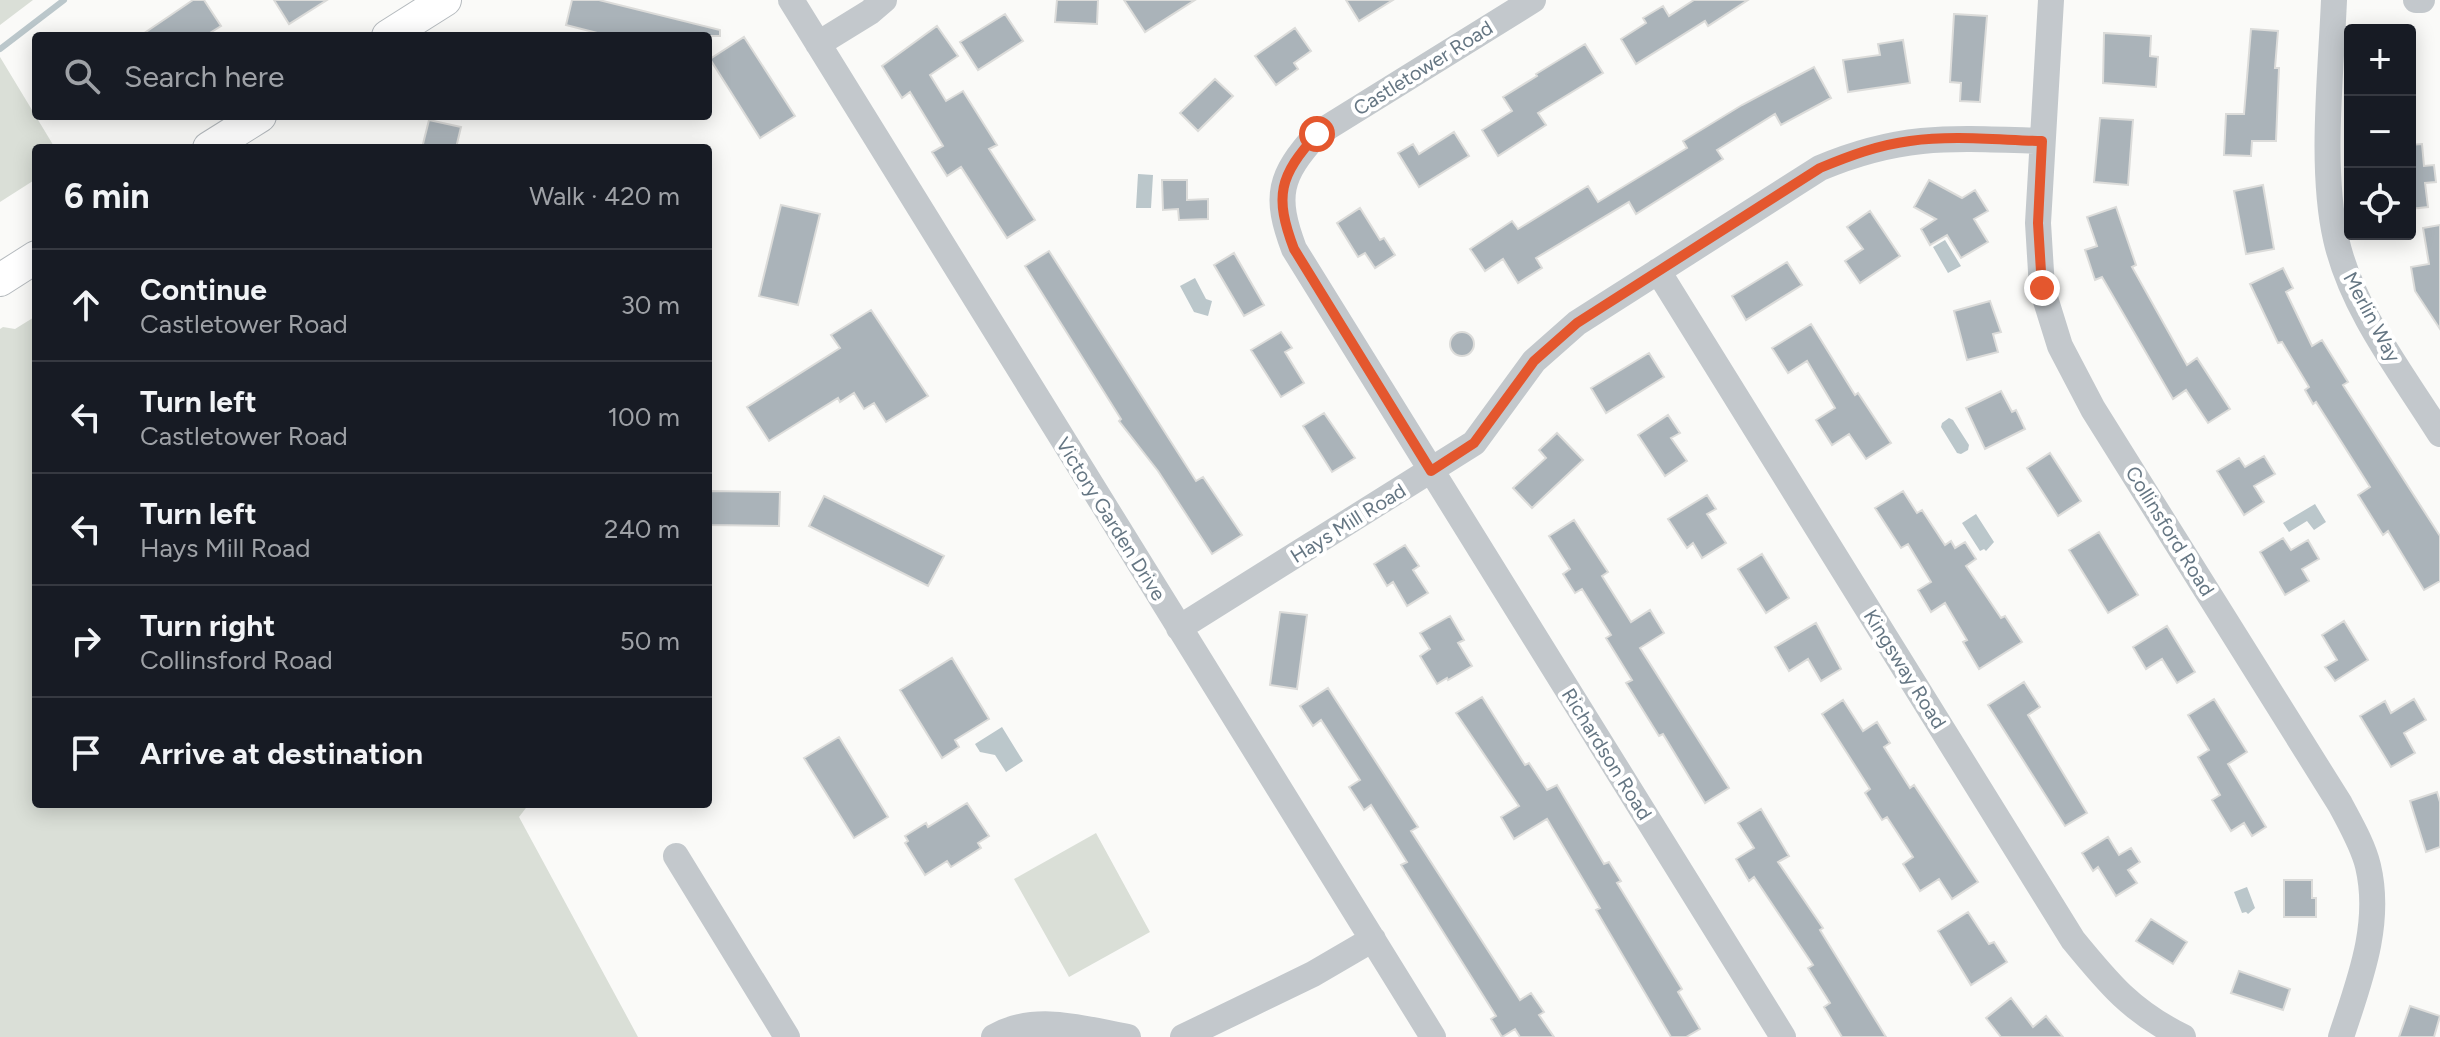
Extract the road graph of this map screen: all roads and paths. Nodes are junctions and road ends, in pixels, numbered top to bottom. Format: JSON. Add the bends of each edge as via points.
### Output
{"nodes":[{"id":1,"x":445,"y":0,"type":"edge"},
{"id":2,"x":791,"y":0,"type":"edge"},
{"id":3,"x":884,"y":0,"type":"edge"},
{"id":4,"x":1533,"y":0,"type":"edge"},
{"id":5,"x":2051,"y":0,"type":"edge"},
{"id":6,"x":2334,"y":0,"type":"edge"},
{"id":7,"x":2416,"y":0,"type":"edge"},
{"id":8,"x":2422,"y":0,"type":"edge"},
{"id":9,"x":394,"y":32,"type":"edge"},
{"id":10,"x":818,"y":44,"type":"junction"},
{"id":11,"x":254,"y":120,"type":"edge"},
{"id":12,"x":2042,"y":141,"type":"junction"},
{"id":13,"x":215,"y":144,"type":"edge"},
{"id":14,"x":32,"y":260,"type":"edge"},
{"id":15,"x":1658,"y":271,"type":"junction"},
{"id":16,"x":0,"y":280,"type":"edge"},
{"id":17,"x":2440,"y":434,"type":"edge"},
{"id":18,"x":1431,"y":471,"type":"junction"},
{"id":19,"x":1179,"y":628,"type":"junction"},
{"id":20,"x":676,"y":856,"type":"dead end"},
{"id":21,"x":1373,"y":939,"type":"junction"},
{"id":22,"x":787,"y":1037,"type":"edge"},
{"id":23,"x":994,"y":1037,"type":"edge"},
{"id":24,"x":1128,"y":1037,"type":"edge"},
{"id":25,"x":1183,"y":1037,"type":"edge"},
{"id":26,"x":1433,"y":1037,"type":"edge"},
{"id":27,"x":1783,"y":1037,"type":"edge"},
{"id":28,"x":2183,"y":1037,"type":"edge"},
{"id":29,"x":2341,"y":1037,"type":"edge"}],
"edges":[{"from":1,"to":9,"type":"main road"},
{"from":2,"to":10,"type":"street","name":"Victory Garden Drive"},
{"from":3,"to":10,"type":"street"},
{"from":4,"to":18,"type":"street","name":"Castletower Road","via":[[1317,134],[1293,161],[1282,188],[1283,219],[1294,249]]},
{"from":5,"to":12,"type":"street","name":"Collinsford Road"},
{"from":6,"to":17,"type":"street","name":"Merlin Way","via":[[2328,187],[2336,241],[2372,325]]},
{"from":7,"to":8,"type":"street"},
{"from":10,"to":19,"type":"street","name":"Victory Garden Drive"},
{"from":11,"to":13,"type":"main road"},
{"from":12,"to":15,"type":"street","name":"Hays Mill Road","via":[[1941,138],[1853,154],[1820,168]]},
{"from":12,"to":29,"type":"street","name":"Collinsford Road","via":[[2042,288],[2060,346],[2093,409],[2340,804],[2368,866],[2372,911],[2367,958]]},
{"from":14,"to":16,"type":"main road"},
{"from":15,"to":18,"type":"street","name":"Hays Mill Road","via":[[1577,323],[1534,361],[1474,443]]},
{"from":15,"to":28,"type":"street","name":"Kingsway Road","via":[[2073,940],[2114,991]]},
{"from":18,"to":19,"type":"street","name":"Hays Mill Road"},
{"from":18,"to":27,"type":"street","name":"Richardson Road"},
{"from":19,"to":21,"type":"street","name":"Victory Garden Drive"},
{"from":20,"to":22,"type":"street"},
{"from":21,"to":25,"type":"street"},
{"from":21,"to":26,"type":"street","name":"Victory Garden Drive"},
{"from":23,"to":24,"type":"street","via":[[1040,1024]]}]}
